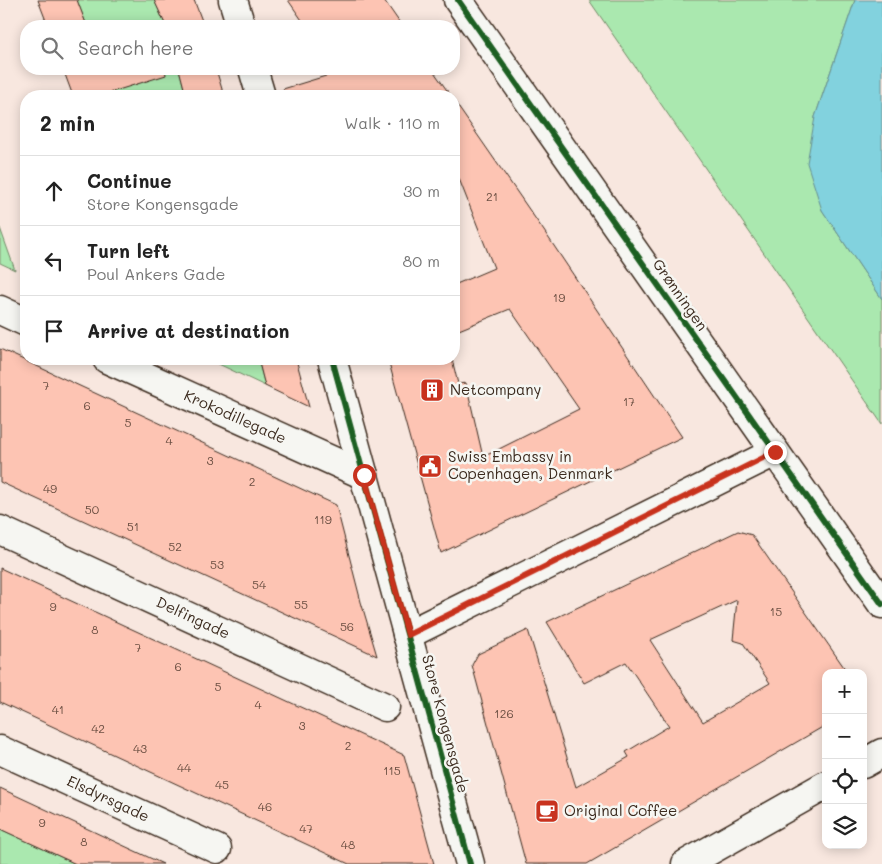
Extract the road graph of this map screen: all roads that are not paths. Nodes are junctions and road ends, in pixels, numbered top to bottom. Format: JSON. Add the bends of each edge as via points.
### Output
{"nodes":[{"id":1,"x":233,"y":0,"type":"edge"},
{"id":2,"x":458,"y":0,"type":"edge"},
{"id":3,"x":240,"y":20,"type":"edge"},
{"id":4,"x":255,"y":75,"type":"edge"},
{"id":5,"x":259,"y":90,"type":"edge"},
{"id":6,"x":0,"y":310,"type":"edge"},
{"id":7,"x":20,"y":319,"type":"edge"},
{"id":8,"x":126,"y":365,"type":"edge"},
{"id":9,"x":334,"y":365,"type":"edge"},
{"id":10,"x":775,"y":452,"type":"junction"},
{"id":11,"x":364,"y":475,"type":"junction"},
{"id":12,"x":0,"y":530,"type":"edge"},
{"id":13,"x":882,"y":604,"type":"edge"},
{"id":14,"x":408,"y":635,"type":"junction"},
{"id":15,"x":385,"y":707,"type":"dead end"},
{"id":16,"x":0,"y":750,"type":"edge"},
{"id":17,"x":882,"y":753,"type":"edge"},
{"id":18,"x":867,"y":762,"type":"edge"},
{"id":19,"x":822,"y":787,"type":"edge"},
{"id":20,"x":217,"y":849,"type":"dead end"},
{"id":21,"x":470,"y":864,"type":"edge"},
{"id":22,"x":686,"y":864,"type":"edge"}],
"edges":[{"from":1,"to":3,"type":"street"},
{"from":2,"to":10,"type":"street","name":"Grønningen"},
{"from":4,"to":5,"type":"street"},
{"from":6,"to":7,"type":"street"},
{"from":8,"to":11,"type":"street","name":"Krokodillegade"},
{"from":9,"to":11,"type":"street","name":"Store Kongensgade"},
{"from":10,"to":13,"type":"street","name":"Grønningen"},
{"from":10,"to":14,"type":"street"},
{"from":11,"to":14,"type":"street","name":"Store Kongensgade"},
{"from":12,"to":15,"type":"street","name":"Delfingade"},
{"from":14,"to":21,"type":"street","name":"Store Kongensgade"},
{"from":16,"to":20,"type":"street","name":"Elsdyrsgade"},
{"from":17,"to":18,"type":"street"},
{"from":19,"to":22,"type":"street"}]}
